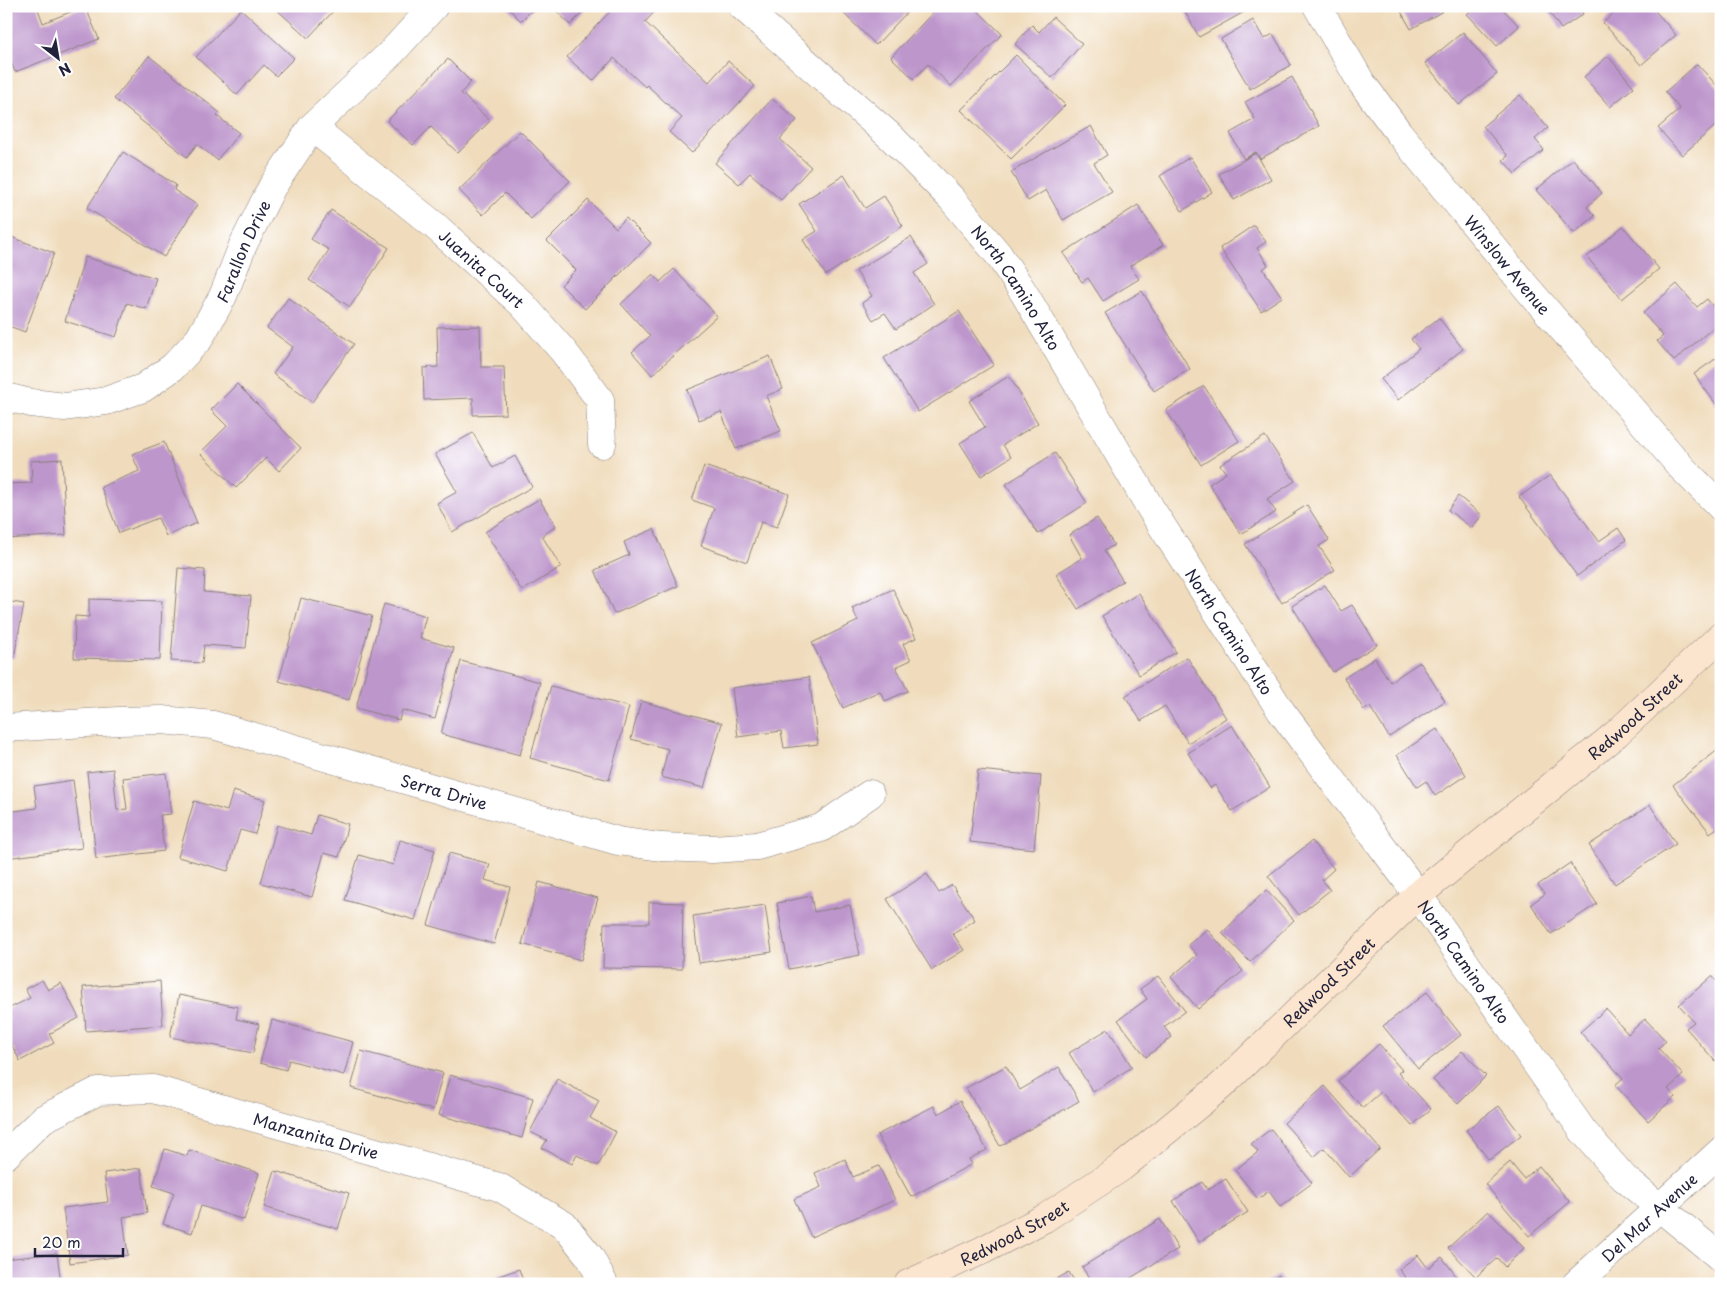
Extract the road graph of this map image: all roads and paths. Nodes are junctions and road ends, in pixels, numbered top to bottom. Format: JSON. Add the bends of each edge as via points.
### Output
{"nodes":[{"id":1,"x":434,"y":6,"type":"edge"},
{"id":2,"x":742,"y":6,"type":"edge"},
{"id":3,"x":1317,"y":6,"type":"edge"},
{"id":4,"x":312,"y":127,"type":"junction"},
{"id":5,"x":6,"y":397,"type":"edge"},
{"id":6,"x":602,"y":444,"type":"dead end"},
{"id":7,"x":1721,"y":507,"type":"edge"},
{"id":8,"x":1721,"y":636,"type":"edge"},
{"id":9,"x":6,"y":728,"type":"edge"},
{"id":10,"x":870,"y":794,"type":"dead end"},
{"id":11,"x":1418,"y":895,"type":"junction"},
{"id":12,"x":1721,"y":1151,"type":"edge"},
{"id":13,"x":6,"y":1156,"type":"edge"},
{"id":14,"x":1659,"y":1208,"type":"junction"},
{"id":15,"x":1721,"y":1258,"type":"edge"},
{"id":16,"x":604,"y":1284,"type":"edge"},
{"id":17,"x":908,"y":1284,"type":"edge"},
{"id":18,"x":1576,"y":1284,"type":"edge"}],
"edges":[{"from":1,"to":4,"type":"street","name":"Farallon Drive","via":[[392,52]]},
{"from":2,"to":11,"type":"street","name":"North Camino Alto","via":[[891,137],[951,198],[998,254],[1151,509],[1281,711]]},
{"from":3,"to":7,"type":"street","name":"Winslow Avenue","via":[[1361,82],[1399,133],[1527,288],[1682,468]]},
{"from":4,"to":5,"type":"street","name":"Farallon Drive","via":[[272,187],[243,245],[223,296],[199,339],[173,367],[143,388],[106,401],[65,406]]},
{"from":4,"to":6,"type":"street","name":"Juanita Court","via":[[434,225],[522,304],[600,400]]},
{"from":8,"to":11,"type":"main road","name":"Redwood Street","via":[[1616,734]]},
{"from":9,"to":10,"type":"street","name":"Serra Drive","via":[[162,720],[213,725],[618,841],[661,847],[712,849],[757,846],[822,828]]},
{"from":11,"to":14,"type":"street","name":"North Camino Alto","via":[[1583,1131],[1624,1178]]},
{"from":11,"to":17,"type":"main road","name":"Redwood Street","via":[[1221,1086],[1122,1167],[1045,1218]]},
{"from":12,"to":14,"type":"street","name":"Del Mar Avenue"},
{"from":13,"to":16,"type":"street","name":"Manzanita Drive","via":[[43,1119],[98,1091],[153,1089],[499,1187],[564,1225],[590,1257]]},
{"from":14,"to":15,"type":"street","name":"North Camino Alto"},
{"from":14,"to":18,"type":"street","name":"Del Mar Avenue"}]}
